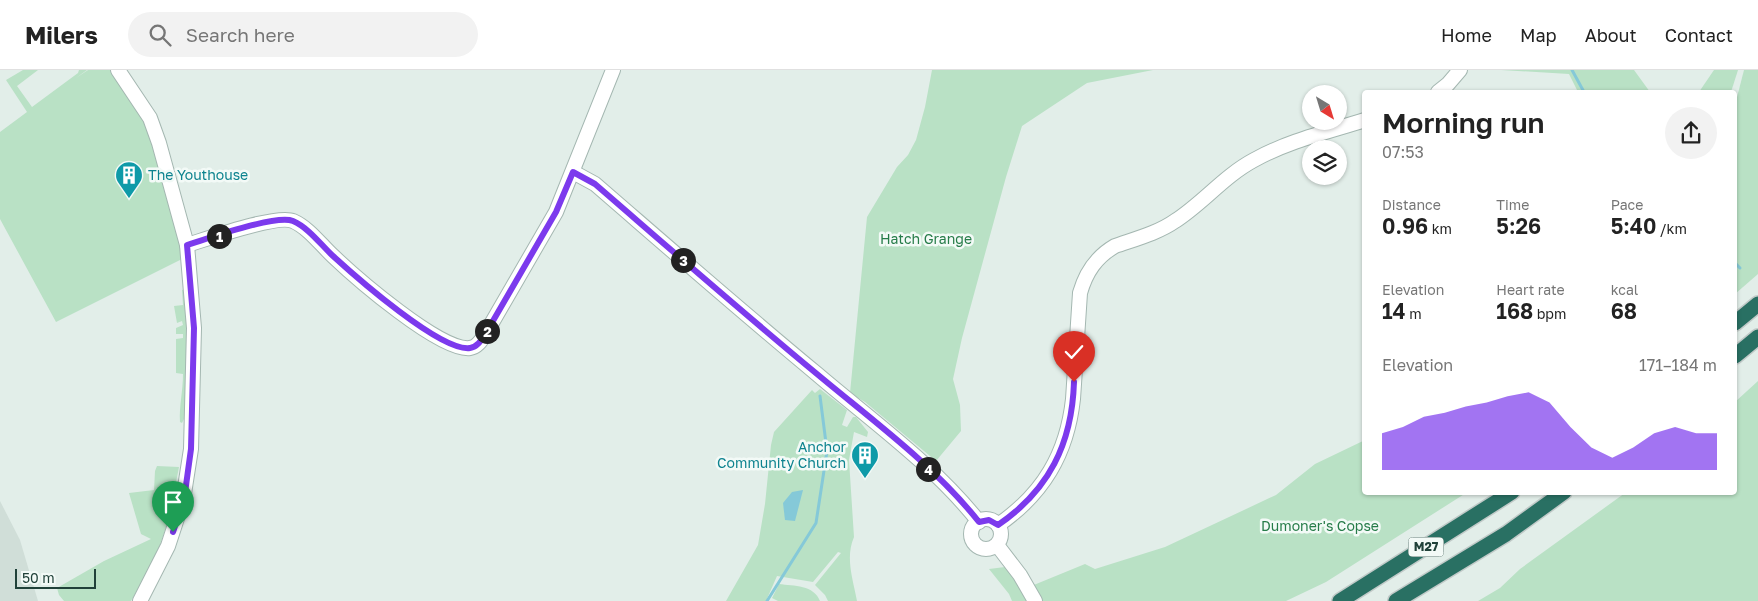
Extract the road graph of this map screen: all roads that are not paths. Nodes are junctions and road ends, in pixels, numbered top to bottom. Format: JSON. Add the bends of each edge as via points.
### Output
{"nodes":[{"id":1,"x":118,"y":70,"type":"edge"},
{"id":2,"x":613,"y":70,"type":"edge"},
{"id":3,"x":1460,"y":70,"type":"edge"},
{"id":4,"x":1440,"y":90,"type":"edge"},
{"id":5,"x":1362,"y":121,"type":"edge"},
{"id":6,"x":573,"y":172,"type":"junction"},
{"id":7,"x":187,"y":245,"type":"junction"},
{"id":8,"x":1758,"y":304,"type":"edge"},
{"id":9,"x":1737,"y":321,"type":"edge"},
{"id":10,"x":1758,"y":337,"type":"edge"},
{"id":11,"x":1737,"y":354,"type":"edge"},
{"id":12,"x":1507,"y":495,"type":"edge"},
{"id":13,"x":1560,"y":495,"type":"edge"},
{"id":14,"x":979,"y":522,"type":"junction"},
{"id":15,"x":998,"y":525,"type":"junction"},
{"id":16,"x":996,"y":545,"type":"junction"},
{"id":17,"x":140,"y":601,"type":"edge"},
{"id":18,"x":1035,"y":601,"type":"edge"},
{"id":19,"x":1340,"y":601,"type":"edge"},
{"id":20,"x":1396,"y":601,"type":"edge"}],
"edges":[{"from":1,"to":7,"type":"street","via":[[150,118]]},
{"from":2,"to":6,"type":"street"},
{"from":3,"to":4,"type":"street"},
{"from":5,"to":15,"type":"street","via":[[1292,143],[1253,160],[1173,222],[1100,256],[1088,271],[1080,293],[1073,400],[1065,442],[1038,489]]},
{"from":6,"to":7,"type":"street","via":[[556,212],[486,333],[480,343],[471,348],[456,347],[404,315],[362,284],[306,229],[292,221],[274,220]]},
{"from":6,"to":14,"type":"street","via":[[595,184],[894,438],[962,501]]},
{"from":7,"to":17,"type":"street","via":[[194,328],[191,449],[184,500],[168,546]]},
{"from":8,"to":9,"type":"highway"},
{"from":10,"to":11,"type":"highway"},
{"from":12,"to":19,"type":"highway","number":"M27"},
{"from":13,"to":20,"type":"highway","number":"M27","via":[[1506,534]]},
{"from":14,"to":15,"type":"street","via":[[989,520]]},
{"from":14,"to":16,"type":"street","via":[[972,530],[975,543],[988,549]]},
{"from":15,"to":16,"type":"street","via":[[1001,535]]},
{"from":16,"to":18,"type":"street","via":[[1020,575]]}]}
